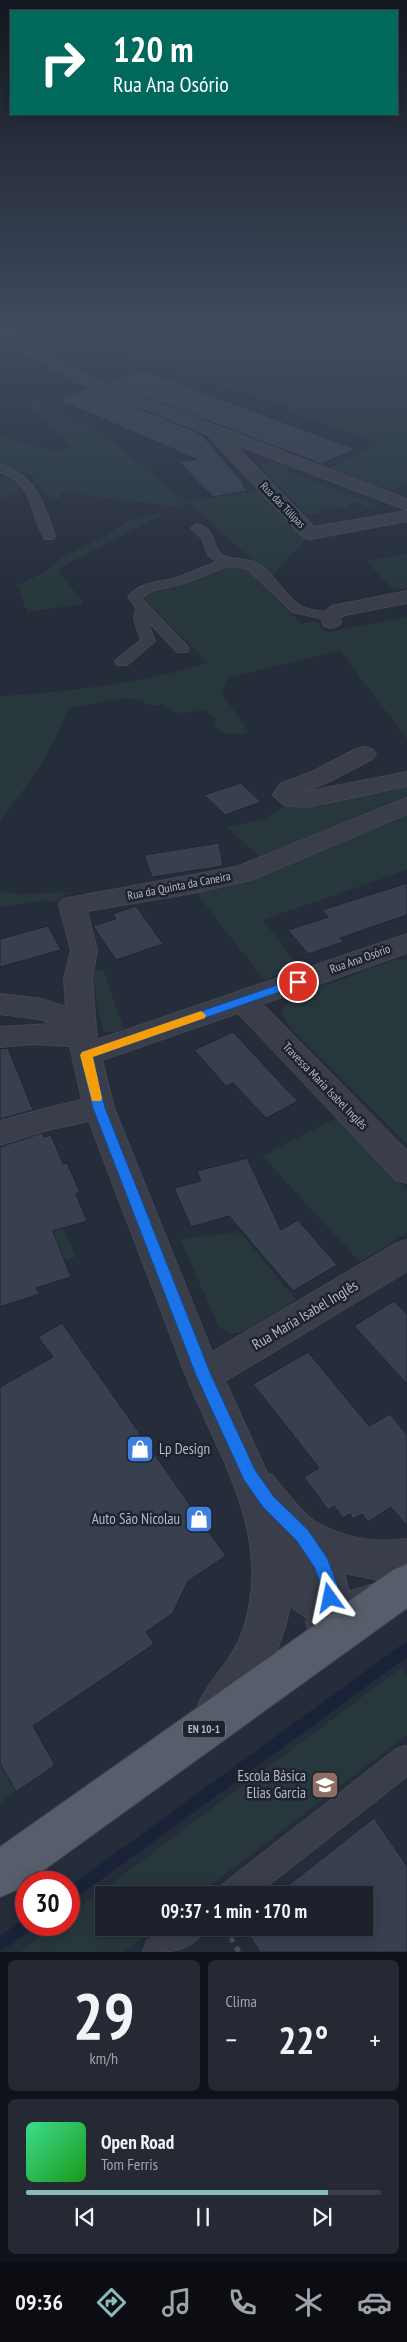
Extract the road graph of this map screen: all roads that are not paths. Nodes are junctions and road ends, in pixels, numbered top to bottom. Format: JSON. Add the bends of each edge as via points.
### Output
{"nodes":[{"id":1,"x":186,"y":419,"type":"edge"},
{"id":2,"x":209,"y":428,"type":"junction"},
{"id":3,"x":0,"y":468,"type":"edge"},
{"id":4,"x":407,"y":505,"type":"edge"},
{"id":5,"x":407,"y":516,"type":"edge"},
{"id":6,"x":197,"y":528,"type":"dead end"},
{"id":7,"x":49,"y":536,"type":"dead end"},
{"id":8,"x":226,"y":563,"type":"junction"},
{"id":9,"x":407,"y":597,"type":"edge"},
{"id":10,"x":142,"y":608,"type":"junction"},
{"id":11,"x":331,"y":619,"type":"joint"},
{"id":12,"x":182,"y":649,"type":"dead end"},
{"id":13,"x":122,"y":662,"type":"dead end"},
{"id":14,"x":364,"y":754,"type":"dead end"},
{"id":15,"x":407,"y":779,"type":"edge"},
{"id":16,"x":407,"y":805,"type":"edge"},
{"id":17,"x":407,"y":943,"type":"edge"},
{"id":18,"x":243,"y":1001,"type":"junction"},
{"id":19,"x":0,"y":1004,"type":"edge"},
{"id":20,"x":0,"y":1037,"type":"edge"},
{"id":21,"x":84,"y":1046,"type":"junction"},
{"id":22,"x":99,"y":1108,"type":"junction"},
{"id":23,"x":0,"y":1133,"type":"edge"},
{"id":24,"x":407,"y":1172,"type":"edge"},
{"id":25,"x":407,"y":1254,"type":"edge"},
{"id":26,"x":204,"y":1375,"type":"junction"},
{"id":27,"x":288,"y":1547,"type":"junction"},
{"id":28,"x":407,"y":1558,"type":"edge"},
{"id":29,"x":398,"y":1590,"type":"edge"},
{"id":30,"x":331,"y":1610,"type":"junction"},
{"id":31,"x":290,"y":1666,"type":"junction"},
{"id":32,"x":407,"y":1762,"type":"edge"},
{"id":33,"x":152,"y":1767,"type":"junction"},
{"id":34,"x":0,"y":1874,"type":"edge"},
{"id":35,"x":244,"y":1886,"type":"edge"},
{"id":36,"x":179,"y":1936,"type":"edge"},
{"id":37,"x":158,"y":1952,"type":"edge"}],
"edges":[{"from":1,"to":2,"type":"street"},
{"from":2,"to":4,"type":"street"},
{"from":2,"to":5,"type":"street","name":"Rua das Túlipas","via":[[310,533]]},
{"from":3,"to":7,"type":"lane","via":[[28,483]]},
{"from":6,"to":8,"type":"lane","via":[[208,536],[212,552]]},
{"from":8,"to":10,"type":"lane","via":[[188,579],[138,592],[134,599]]},
{"from":8,"to":11,"type":"lane","via":[[244,562],[254,567],[296,609]]},
{"from":9,"to":11,"type":"street","via":[[339,610]]},
{"from":10,"to":12,"type":"lane"},
{"from":10,"to":13,"type":"lane","via":[[140,619],[148,641]]},
{"from":14,"to":15,"type":"street","via":[[288,789],[285,795],[292,800],[307,800]]},
{"from":16,"to":21,"type":"street","name":"Rua da Quinta da Caneira","via":[[242,874],[193,886],[72,905],[84,950],[78,979]]},
{"from":17,"to":18,"type":"street","name":"Rua Ana Osório"},
{"from":18,"to":21,"type":"street","name":"Rua Ana Osório"},
{"from":18,"to":24,"type":"street","name":"Travessa Maria Isabel Inglês"},
{"from":19,"to":21,"type":"street","via":[[57,1014],[68,1021]]},
{"from":20,"to":21,"type":"street","via":[[36,1033]]},
{"from":21,"to":22,"type":"street"},
{"from":22,"to":23,"type":"street"},
{"from":22,"to":26,"type":"street"},
{"from":25,"to":26,"type":"street","name":"Rua Maria Isabel Inglês"},
{"from":26,"to":27,"type":"street","via":[[249,1475],[269,1502]]},
{"from":27,"to":28,"type":"street","via":[[325,1548],[375,1561]]},
{"from":27,"to":30,"type":"street","via":[[321,1564],[329,1586]]},
{"from":27,"to":33,"type":"street","via":[[273,1589],[263,1636],[248,1667],[228,1696]]},
{"from":29,"to":30,"type":"street","via":[[353,1612]]},
{"from":29,"to":31,"type":"main road","number":"EN 10-1"},
{"from":30,"to":31,"type":"street","via":[[319,1639]]},
{"from":31,"to":33,"type":"main road","number":"EN 10-1"},
{"from":32,"to":35,"type":"lane"},
{"from":33,"to":34,"type":"main road","number":"EN 10-1"},
{"from":36,"to":37,"type":"lane"}]}
